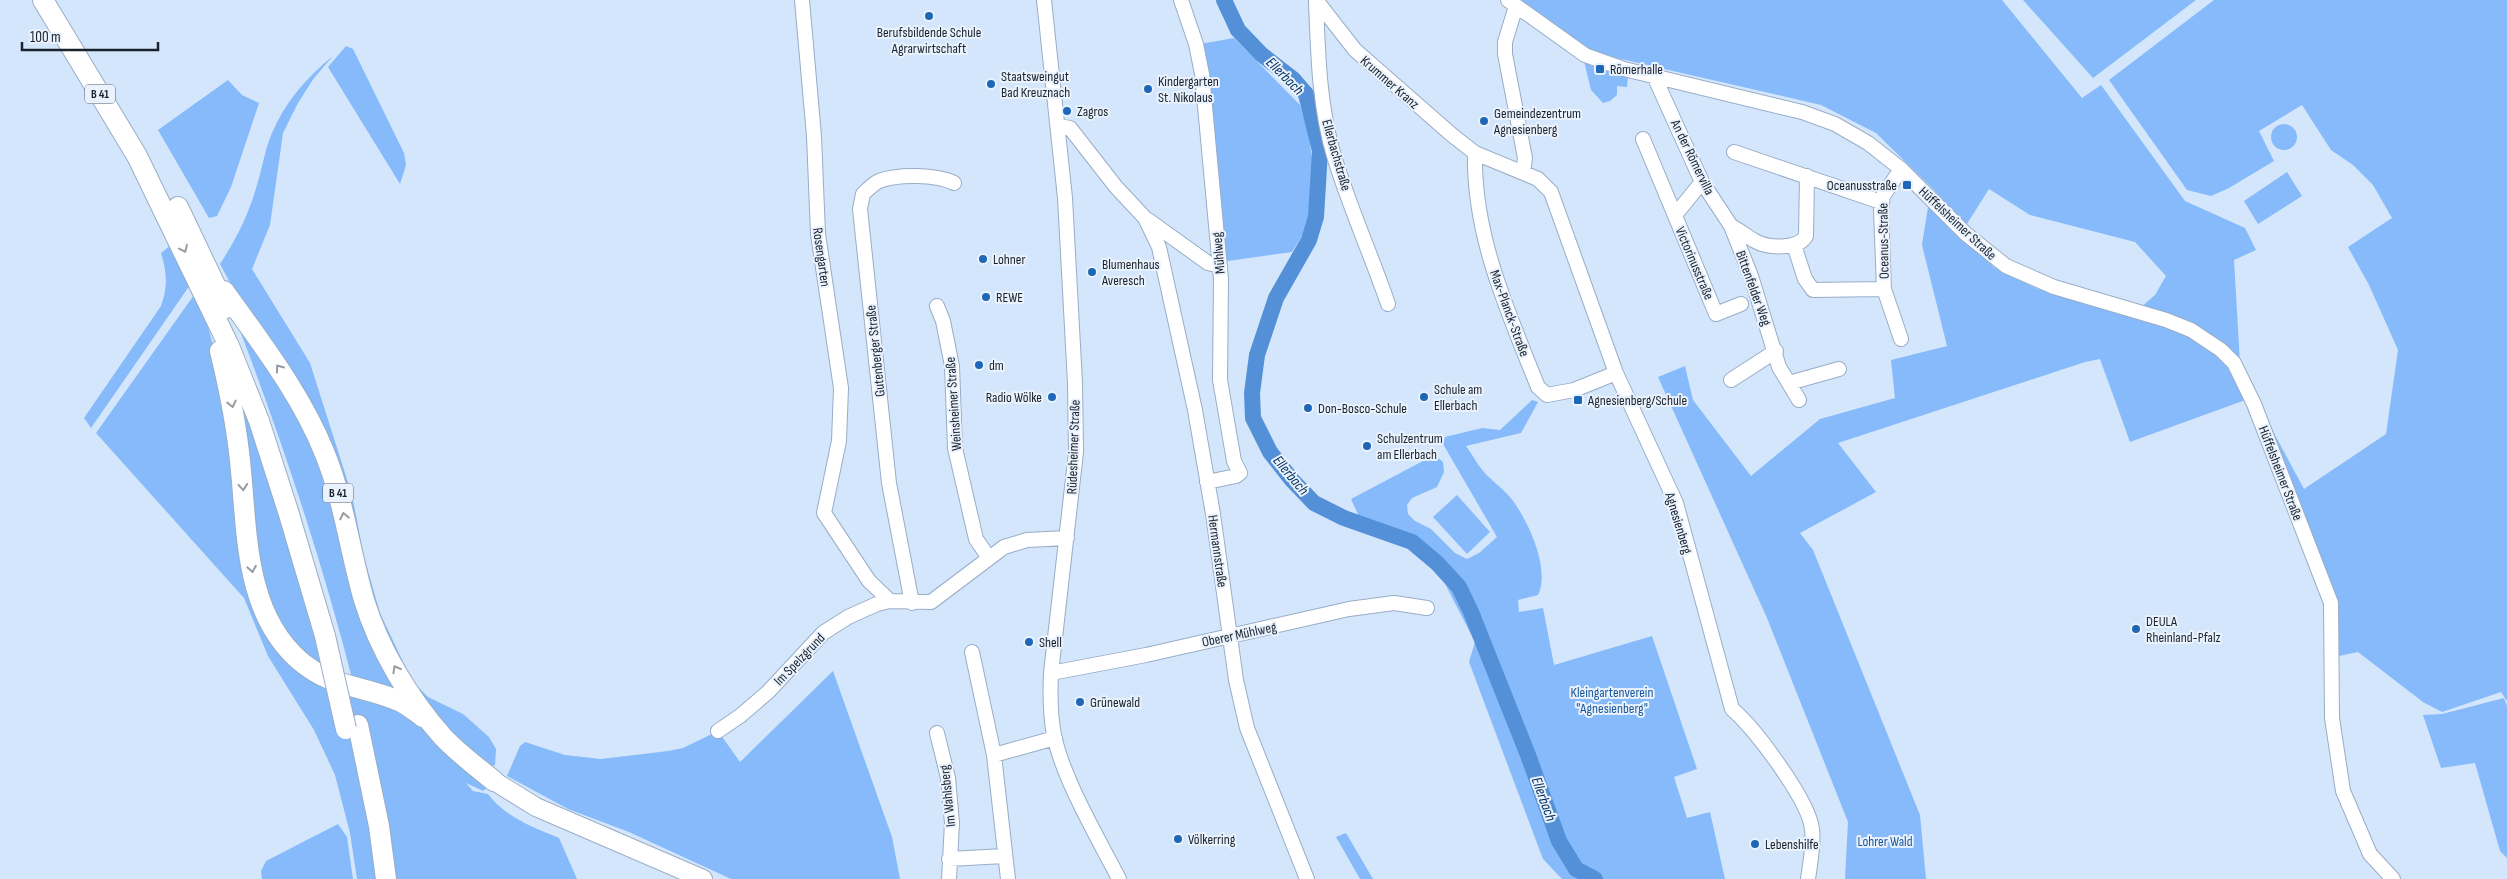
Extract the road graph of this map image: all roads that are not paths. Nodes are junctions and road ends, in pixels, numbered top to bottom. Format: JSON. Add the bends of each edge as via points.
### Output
{"nodes":[{"id":1,"x":43,"y":0,"type":"edge"},
{"id":2,"x":58,"y":0,"type":"edge"},
{"id":3,"x":802,"y":0,"type":"edge"},
{"id":4,"x":1044,"y":0,"type":"edge"},
{"id":5,"x":1181,"y":0,"type":"edge"},
{"id":6,"x":1316,"y":0,"type":"edge"},
{"id":7,"x":1512,"y":3,"type":"edge"},
{"id":8,"x":1654,"y":76,"type":"junction"},
{"id":9,"x":1059,"y":126,"type":"junction"},
{"id":10,"x":1643,"y":139,"type":"dead end"},
{"id":11,"x":1734,"y":152,"type":"dead end"},
{"id":12,"x":1475,"y":153,"type":"junction"},
{"id":13,"x":1901,"y":169,"type":"junction"},
{"id":14,"x":1523,"y":172,"type":"junction"},
{"id":15,"x":1807,"y":176,"type":"junction"},
{"id":16,"x":1702,"y":182,"type":"junction"},
{"id":17,"x":954,"y":183,"type":"dead end"},
{"id":18,"x":1881,"y":202,"type":"junction"},
{"id":19,"x":1675,"y":215,"type":"junction"},
{"id":20,"x":1145,"y":218,"type":"junction"},
{"id":21,"x":1731,"y":226,"type":"junction"},
{"id":22,"x":1794,"y":245,"type":"junction"},
{"id":23,"x":1220,"y":266,"type":"junction"},
{"id":24,"x":207,"y":282,"type":"junction"},
{"id":25,"x":1884,"y":289,"type":"junction"},
{"id":26,"x":1388,"y":304,"type":"dead end"},
{"id":27,"x":1741,"y":304,"type":"dead end"},
{"id":28,"x":937,"y":306,"type":"dead end"},
{"id":29,"x":1901,"y":338,"type":"dead end"},
{"id":30,"x":1776,"y":351,"type":"junction"},
{"id":31,"x":1839,"y":369,"type":"dead end"},
{"id":32,"x":1616,"y":373,"type":"junction"},
{"id":33,"x":1731,"y":380,"type":"dead end"},
{"id":34,"x":1789,"y":383,"type":"junction"},
{"id":35,"x":1799,"y":400,"type":"dead end"},
{"id":36,"x":1207,"y":482,"type":"junction"},
{"id":37,"x":1067,"y":538,"type":"junction"},
{"id":38,"x":989,"y":558,"type":"junction"},
{"id":39,"x":890,"y":602,"type":"junction"},
{"id":40,"x":912,"y":603,"type":"junction"},
{"id":41,"x":1427,"y":608,"type":"dead end"},
{"id":42,"x":1231,"y":636,"type":"junction"},
{"id":43,"x":972,"y":652,"type":"dead end"},
{"id":44,"x":1051,"y":673,"type":"junction"},
{"id":45,"x":432,"y":724,"type":"junction"},
{"id":46,"x":352,"y":727,"type":"junction"},
{"id":47,"x":718,"y":731,"type":"dead end"},
{"id":48,"x":937,"y":733,"type":"dead end"},
{"id":49,"x":1055,"y":738,"type":"junction"},
{"id":50,"x":994,"y":755,"type":"junction"},
{"id":51,"x":494,"y":781,"type":"joint"},
{"id":52,"x":1004,"y":856,"type":"junction"},
{"id":53,"x":949,"y":859,"type":"junction"},
{"id":54,"x":373,"y":879,"type":"edge"},
{"id":55,"x":386,"y":879,"type":"edge"},
{"id":56,"x":703,"y":879,"type":"edge"},
{"id":57,"x":949,"y":879,"type":"edge"},
{"id":58,"x":1008,"y":879,"type":"edge"},
{"id":59,"x":1119,"y":879,"type":"edge"},
{"id":60,"x":1307,"y":879,"type":"edge"},
{"id":61,"x":1808,"y":879,"type":"edge"},
{"id":62,"x":2393,"y":879,"type":"edge"}],
"edges":[{"from":1,"to":24,"type":"highway","number":"B 41","one_way":true,"via":[[137,156]]},
{"from":2,"to":24,"type":"highway","number":"B 41","via":[[152,157]]},
{"from":3,"to":39,"type":"street","name":"Rosengarten","via":[[814,136],[817,224],[841,388],[839,441],[824,513],[870,581]]},
{"from":4,"to":9,"type":"street","name":"Rüdesheimer Straße"},
{"from":5,"to":23,"type":"street","name":"Mühlweg","via":[[1202,74]]},
{"from":6,"to":12,"type":"street","name":"Krummer Kranz","via":[[1369,64]]},
{"from":6,"to":26,"type":"street","name":"Ellerbachstraße","via":[[1318,61],[1329,136],[1340,175]]},
{"from":7,"to":8,"type":"street","name":"Hüffelsheimer Straße","via":[[1584,55]]},
{"from":7,"to":14,"type":"street","via":[[1505,54],[1525,158]]},
{"from":8,"to":13,"type":"street","name":"Hüffelsheimer Straße","via":[[1820,118],[1850,132]]},
{"from":8,"to":16,"type":"street","name":"An der Römervilla"},
{"from":9,"to":20,"type":"street","name":"Hermannstraße","via":[[1070,128]]},
{"from":9,"to":37,"type":"street","name":"Rüdesheimer Straße","via":[[1075,383],[1076,452]]},
{"from":10,"to":19,"type":"street","name":"Victorinusstraße"},
{"from":11,"to":15,"type":"street"},
{"from":12,"to":14,"type":"street","name":"Agnesienberg"},
{"from":12,"to":32,"type":"street","name":"Max-Planck-Straße","via":[[1479,214],[1487,249],[1498,287],[1538,387],[1547,396],[1558,395]]},
{"from":13,"to":18,"type":"street","name":"Oceanus-Straße"},
{"from":13,"to":62,"type":"street","name":"Hüffelsheimer Straße","via":[[1966,234],[2006,266],[2054,287],[2191,330],[2234,363],[2254,404],[2331,603],[2332,718],[2343,791],[2370,854]]},
{"from":14,"to":32,"type":"street","name":"Agnesienberg","via":[[1545,185],[1555,200]]},
{"from":15,"to":18,"type":"street"},
{"from":15,"to":22,"type":"street","via":[[1806,236]]},
{"from":16,"to":19,"type":"street","name":"Victorinusstraße"},
{"from":16,"to":21,"type":"street","name":"An der Römervilla"},
{"from":17,"to":40,"type":"street","name":"Gutenberger Straße","via":[[941,177],[882,180],[863,194],[860,209],[890,483]]},
{"from":18,"to":25,"type":"street","name":"Oceanus-Straße"},
{"from":19,"to":27,"type":"street","name":"Victorinusstraße","via":[[1716,314]]},
{"from":20,"to":23,"type":"street","name":"Hermannstraße","via":[[1208,263]]},
{"from":20,"to":36,"type":"street","name":"Hermannstraße","via":[[1159,247],[1195,410]]},
{"from":21,"to":22,"type":"street","name":"An der Römervilla","via":[[1760,243]]},
{"from":21,"to":30,"type":"street","name":"Bittenfelder Weg"},
{"from":22,"to":25,"type":"street","name":"Oceanus-Straße","via":[[1804,279],[1813,290]]},
{"from":23,"to":36,"type":"street","name":"Mühlweg","via":[[1220,380],[1234,461],[1240,472],[1236,476]]},
{"from":45,"to":24,"type":"highway","number":"B 41","one_way":true,"via":[[398,675],[381,642],[365,601],[341,501],[317,434],[284,376]]},
{"from":24,"to":45,"type":"highway","number":"B 41","one_way":true,"via":[[235,414],[251,566],[257,594],[268,620],[281,642],[318,675],[334,683],[403,703]]},
{"from":24,"to":46,"type":"highway","number":"B 41","bridge":true,"via":[[259,421],[331,634]]},
{"from":25,"to":29,"type":"street"},
{"from":28,"to":38,"type":"street","name":"Weinsheimer Straße","via":[[952,366],[955,448],[976,539]]},
{"from":30,"to":33,"type":"street"},
{"from":30,"to":34,"type":"street","name":"Bittenfelder Weg"},
{"from":31,"to":34,"type":"street"},
{"from":32,"to":61,"type":"street","name":"Agnesienberg","via":[[1676,503],[1732,709],[1752,728],[1794,788],[1812,829]]},
{"from":34,"to":35,"type":"street","name":"Bittenfelder Weg"},
{"from":36,"to":42,"type":"street","name":"Hermannstraße"},
{"from":37,"to":38,"type":"street","name":"Im Spelzgrund","via":[[1016,542]]},
{"from":37,"to":44,"type":"street","name":"Rüdesheimer Straße"},
{"from":38,"to":40,"type":"street","name":"Im Spelzgrund","via":[[939,598],[926,603]]},
{"from":39,"to":40,"type":"street","name":"Im Spelzgrund"},
{"from":39,"to":47,"type":"street","name":"Im Spelzgrund","via":[[865,609],[833,625],[763,696]]},
{"from":41,"to":42,"type":"street","name":"Oberer Mühlweg","via":[[1387,603]]},
{"from":42,"to":44,"type":"street","name":"Oberer Mühlweg"},
{"from":42,"to":60,"type":"street","name":"Hermannstraße","via":[[1236,680],[1248,728]]},
{"from":43,"to":50,"type":"street"},
{"from":44,"to":49,"type":"street","name":"Rüdesheimer Straße"},
{"from":45,"to":51,"type":"highway","number":"B 41"},
{"from":46,"to":54,"type":"highway","number":"B 41"},
{"from":46,"to":55,"type":"highway","number":"B 41","via":[[379,826]]},
{"from":48,"to":53,"type":"street","name":"Im Wahlsberg","via":[[950,796]]},
{"from":49,"to":50,"type":"street"},
{"from":49,"to":59,"type":"street","name":"Rüdesheimer Straße","via":[[1065,767]]},
{"from":50,"to":52,"type":"street"},
{"from":51,"to":56,"type":"main road","via":[[536,806]]},
{"from":52,"to":53,"type":"street"},
{"from":52,"to":58,"type":"street"},
{"from":53,"to":57,"type":"street","name":"Im Wahlsberg"}]}
